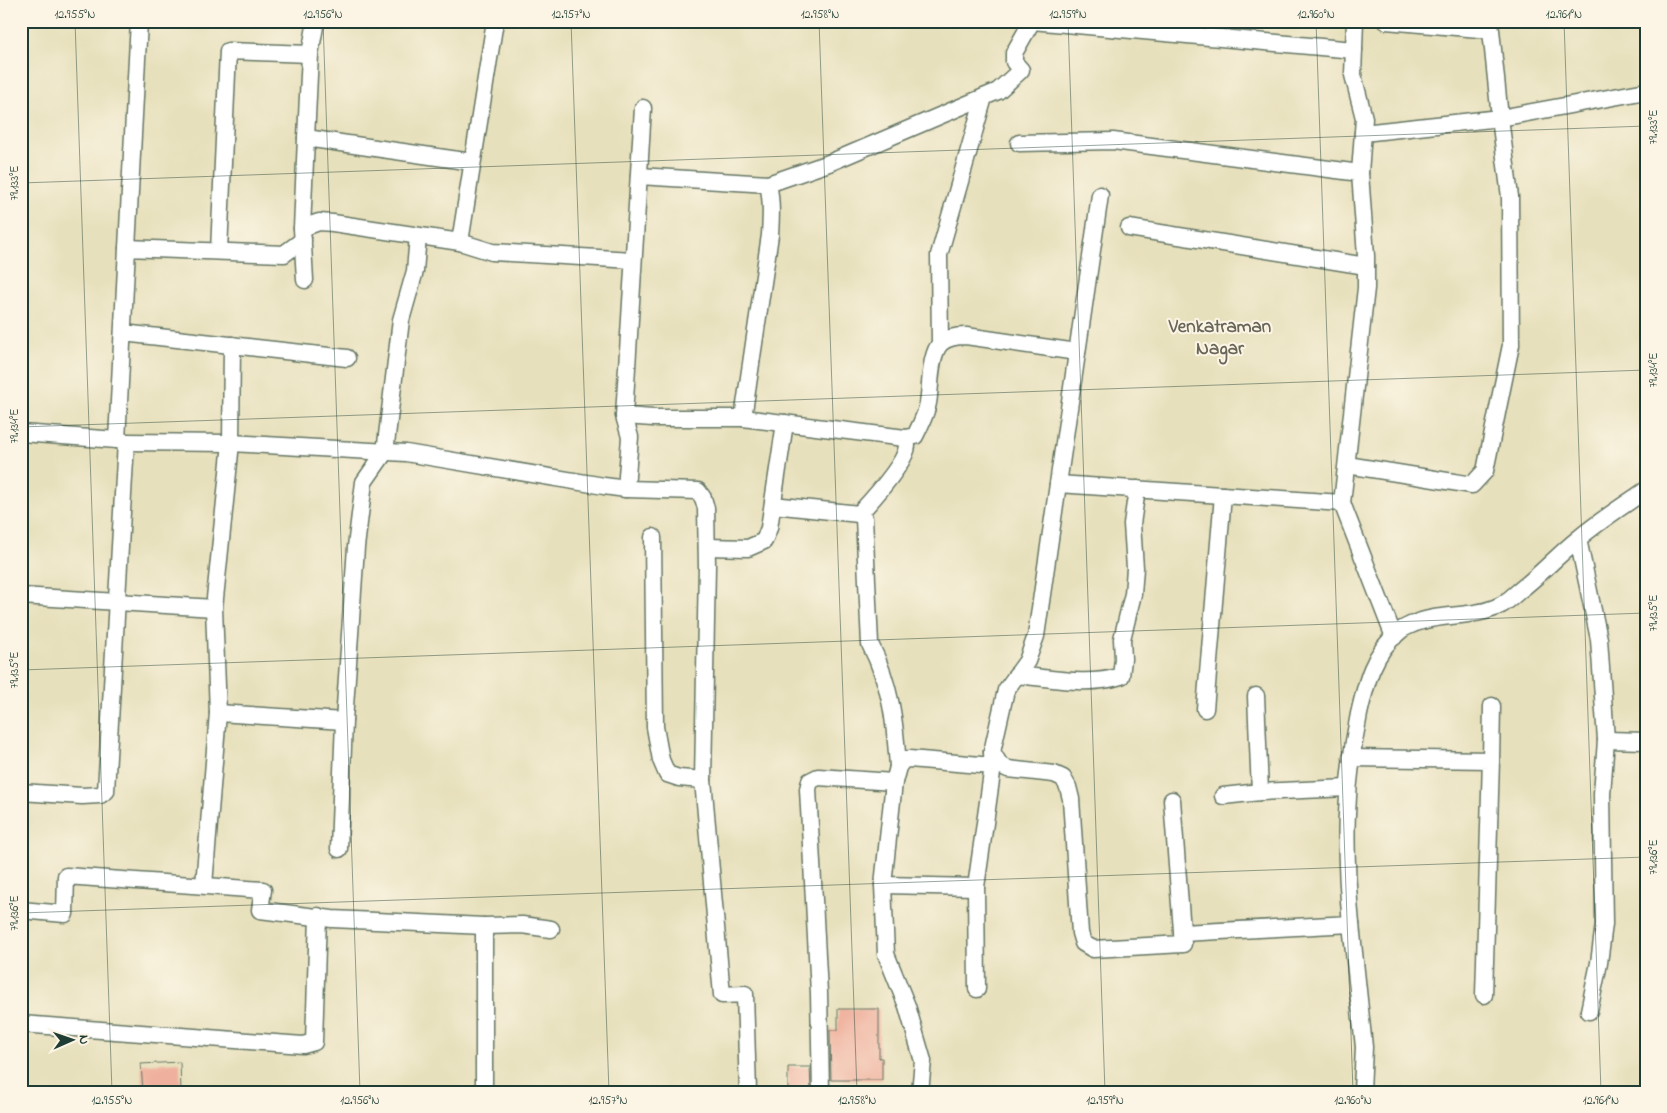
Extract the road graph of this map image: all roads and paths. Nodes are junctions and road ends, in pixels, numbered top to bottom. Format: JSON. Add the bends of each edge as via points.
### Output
{"nodes":[{"id":1,"x":138,"y":21,"type":"edge"},
{"id":2,"x":316,"y":21,"type":"edge"},
{"id":3,"x":495,"y":21,"type":"edge"},
{"id":4,"x":1032,"y":21,"type":"edge"},
{"id":5,"x":1355,"y":21,"type":"edge"},
{"id":6,"x":1386,"y":21,"type":"edge"},
{"id":7,"x":1062,"y":23,"type":"edge"},
{"id":8,"x":1354,"y":50,"type":"junction"},
{"id":9,"x":310,"y":54,"type":"junction"},
{"id":10,"x":1646,"y":91,"type":"edge"},
{"id":11,"x":984,"y":97,"type":"junction"},
{"id":12,"x":643,"y":108,"type":"dead end"},
{"id":13,"x":1500,"y":118,"type":"junction"},
{"id":14,"x":1363,"y":134,"type":"junction"},
{"id":15,"x":306,"y":138,"type":"junction"},
{"id":16,"x":1019,"y":143,"type":"dead end"},
{"id":17,"x":472,"y":162,"type":"junction"},
{"id":18,"x":1360,"y":173,"type":"junction"},
{"id":19,"x":639,"y":176,"type":"junction"},
{"id":20,"x":768,"y":184,"type":"junction"},
{"id":21,"x":1100,"y":195,"type":"dead end"},
{"id":22,"x":1129,"y":228,"type":"dead end"},
{"id":23,"x":302,"y":234,"type":"junction"},
{"id":24,"x":418,"y":236,"type":"junction"},
{"id":25,"x":460,"y":242,"type":"junction"},
{"id":26,"x":127,"y":248,"type":"junction"},
{"id":27,"x":219,"y":251,"type":"junction"},
{"id":28,"x":633,"y":260,"type":"junction"},
{"id":29,"x":1366,"y":266,"type":"junction"},
{"id":30,"x":305,"y":280,"type":"dead end"},
{"id":31,"x":122,"y":333,"type":"junction"},
{"id":32,"x":940,"y":344,"type":"junction"},
{"id":33,"x":232,"y":346,"type":"junction"},
{"id":34,"x":1077,"y":352,"type":"junction"},
{"id":35,"x":347,"y":358,"type":"dead end"},
{"id":36,"x":624,"y":416,"type":"junction"},
{"id":37,"x":743,"y":418,"type":"junction"},
{"id":38,"x":784,"y":423,"type":"junction"},
{"id":39,"x":21,"y":433,"type":"edge"},
{"id":40,"x":905,"y":438,"type":"junction"},
{"id":41,"x":121,"y":441,"type":"junction"},
{"id":42,"x":231,"y":443,"type":"junction"},
{"id":43,"x":385,"y":452,"type":"junction"},
{"id":44,"x":1347,"y":466,"type":"junction"},
{"id":45,"x":1058,"y":484,"type":"junction"},
{"id":46,"x":626,"y":489,"type":"junction"},
{"id":47,"x":1137,"y":489,"type":"junction"},
{"id":48,"x":1646,"y":490,"type":"edge"},
{"id":49,"x":1223,"y":495,"type":"junction"},
{"id":50,"x":1342,"y":503,"type":"junction"},
{"id":51,"x":773,"y":505,"type":"junction"},
{"id":52,"x":859,"y":514,"type":"junction"},
{"id":53,"x":653,"y":537,"type":"dead end"},
{"id":54,"x":1578,"y":539,"type":"junction"},
{"id":55,"x":707,"y":547,"type":"junction"},
{"id":56,"x":21,"y":596,"type":"edge"},
{"id":57,"x":117,"y":602,"type":"junction"},
{"id":58,"x":214,"y":608,"type":"junction"},
{"id":59,"x":1394,"y":637,"type":"junction"},
{"id":60,"x":1016,"y":675,"type":"junction"},
{"id":61,"x":1256,"y":696,"type":"dead end"},
{"id":62,"x":1492,"y":706,"type":"dead end"},
{"id":63,"x":1205,"y":709,"type":"dead end"},
{"id":64,"x":218,"y":712,"type":"junction"},
{"id":65,"x":344,"y":721,"type":"junction"},
{"id":66,"x":1606,"y":740,"type":"junction"},
{"id":67,"x":1646,"y":741,"type":"edge"},
{"id":68,"x":1351,"y":758,"type":"junction"},
{"id":69,"x":993,"y":759,"type":"junction"},
{"id":70,"x":1491,"y":760,"type":"junction"},
{"id":71,"x":896,"y":774,"type":"junction"},
{"id":72,"x":703,"y":780,"type":"junction"},
{"id":73,"x":1348,"y":788,"type":"junction"},
{"id":74,"x":21,"y":792,"type":"edge"},
{"id":75,"x":1260,"y":792,"type":"junction"},
{"id":76,"x":1223,"y":796,"type":"dead end"},
{"id":77,"x":1172,"y":800,"type":"dead end"},
{"id":78,"x":339,"y":849,"type":"dead end"},
{"id":79,"x":883,"y":884,"type":"junction"},
{"id":80,"x":204,"y":885,"type":"junction"},
{"id":81,"x":976,"y":887,"type":"junction"},
{"id":82,"x":21,"y":910,"type":"edge"},
{"id":83,"x":318,"y":916,"type":"junction"},
{"id":84,"x":1351,"y":924,"type":"junction"},
{"id":85,"x":484,"y":926,"type":"junction"},
{"id":86,"x":551,"y":930,"type":"dead end"},
{"id":87,"x":1182,"y":933,"type":"junction"},
{"id":88,"x":976,"y":989,"type":"dead end"},
{"id":89,"x":1484,"y":995,"type":"dead end"},
{"id":90,"x":1589,"y":1012,"type":"dead end"},
{"id":91,"x":21,"y":1024,"type":"edge"},
{"id":92,"x":484,"y":1092,"type":"edge"},
{"id":93,"x":748,"y":1092,"type":"edge"},
{"id":94,"x":821,"y":1092,"type":"edge"},
{"id":95,"x":920,"y":1092,"type":"edge"},
{"id":96,"x":1362,"y":1092,"type":"edge"}],
"edges":[{"from":1,"to":26,"type":"street"},
{"from":2,"to":9,"type":"street"},
{"from":3,"to":17,"type":"street"},
{"from":4,"to":7,"type":"street"},
{"from":4,"to":11,"type":"street","via":[[1014,53],[1014,62],[1021,70],[998,91]]},
{"from":5,"to":8,"type":"street"},
{"from":6,"to":13,"type":"street","via":[[1491,30]]},
{"from":7,"to":8,"type":"street"},
{"from":8,"to":14,"type":"street","via":[[1353,75],[1364,118]]},
{"from":9,"to":15,"type":"street"},
{"from":9,"to":27,"type":"street","via":[[228,51]]},
{"from":10,"to":13,"type":"street"},
{"from":11,"to":20,"type":"street","via":[[838,160]]},
{"from":11,"to":32,"type":"street","via":[[939,255]]},
{"from":12,"to":19,"type":"street"},
{"from":13,"to":14,"type":"street"},
{"from":13,"to":44,"type":"street","via":[[1510,197],[1511,345],[1484,471],[1472,485]]},
{"from":14,"to":18,"type":"street"},
{"from":15,"to":17,"type":"street"},
{"from":15,"to":23,"type":"street"},
{"from":16,"to":18,"type":"street","via":[[1113,141]]},
{"from":17,"to":25,"type":"street"},
{"from":18,"to":29,"type":"street"},
{"from":19,"to":20,"type":"street"},
{"from":19,"to":28,"type":"street"},
{"from":20,"to":37,"type":"street","via":[[772,210],[770,235]]},
{"from":21,"to":34,"type":"street"},
{"from":22,"to":29,"type":"street"},
{"from":23,"to":24,"type":"street","via":[[319,222]]},
{"from":23,"to":27,"type":"street","via":[[284,254]]},
{"from":23,"to":30,"type":"street"},
{"from":24,"to":25,"type":"street"},
{"from":24,"to":43,"type":"street","via":[[415,271],[401,320]]},
{"from":25,"to":28,"type":"street","via":[[492,252]]},
{"from":26,"to":27,"type":"street"},
{"from":26,"to":31,"type":"street"},
{"from":28,"to":36,"type":"street"},
{"from":29,"to":44,"type":"street"},
{"from":31,"to":33,"type":"street"},
{"from":31,"to":41,"type":"street"},
{"from":32,"to":34,"type":"street","via":[[952,337],[966,336]]},
{"from":32,"to":40,"type":"street","via":[[934,355],[928,405],[921,424],[914,436]]},
{"from":33,"to":35,"type":"street"},
{"from":33,"to":42,"type":"street"},
{"from":34,"to":45,"type":"street"},
{"from":36,"to":37,"type":"street"},
{"from":36,"to":46,"type":"street","via":[[630,438]]},
{"from":37,"to":38,"type":"street"},
{"from":38,"to":40,"type":"street"},
{"from":38,"to":51,"type":"street"},
{"from":39,"to":41,"type":"street"},
{"from":40,"to":52,"type":"street","via":[[904,455],[888,481]]},
{"from":41,"to":42,"type":"street"},
{"from":41,"to":57,"type":"street"},
{"from":42,"to":43,"type":"street"},
{"from":42,"to":58,"type":"street"},
{"from":43,"to":46,"type":"street"},
{"from":43,"to":65,"type":"street","via":[[364,482],[356,547]]},
{"from":44,"to":50,"type":"street"},
{"from":45,"to":47,"type":"street"},
{"from":45,"to":60,"type":"street","via":[[1036,636],[1027,661]]},
{"from":46,"to":55,"type":"street","via":[[698,491],[706,508]]},
{"from":47,"to":49,"type":"street"},
{"from":47,"to":60,"type":"street","via":[[1132,524],[1133,594],[1122,639],[1121,676],[1088,682]]},
{"from":48,"to":54,"type":"street"},
{"from":49,"to":50,"type":"street"},
{"from":49,"to":63,"type":"street"},
{"from":50,"to":59,"type":"street"},
{"from":51,"to":52,"type":"street"},
{"from":51,"to":55,"type":"street","via":[[764,541],[748,548]]},
{"from":52,"to":71,"type":"street","via":[[864,518],[870,644],[889,691],[896,733]]},
{"from":53,"to":72,"type":"street","via":[[655,727],[658,746],[667,774]]},
{"from":54,"to":59,"type":"street","via":[[1502,605],[1480,612],[1423,620],[1400,630]]},
{"from":54,"to":66,"type":"street","via":[[1599,640]]},
{"from":55,"to":72,"type":"street"},
{"from":56,"to":57,"type":"street"},
{"from":57,"to":58,"type":"street"},
{"from":57,"to":74,"type":"street","via":[[106,791],[100,795],[82,796]]},
{"from":58,"to":64,"type":"street"},
{"from":59,"to":68,"type":"street","via":[[1373,664],[1366,683]]},
{"from":60,"to":69,"type":"street","via":[[1006,690]]},
{"from":61,"to":75,"type":"street"},
{"from":62,"to":70,"type":"street"},
{"from":64,"to":65,"type":"street"},
{"from":64,"to":80,"type":"street"},
{"from":65,"to":78,"type":"street"},
{"from":66,"to":67,"type":"street"},
{"from":66,"to":90,"type":"street","via":[[1602,794],[1604,924]]},
{"from":68,"to":70,"type":"street"},
{"from":68,"to":73,"type":"street"},
{"from":69,"to":71,"type":"street","via":[[902,760]]},
{"from":69,"to":81,"type":"street"},
{"from":69,"to":87,"type":"street","via":[[1008,769],[1054,774],[1063,778],[1068,786],[1083,944],[1092,950],[1183,944]]},
{"from":70,"to":89,"type":"street"},
{"from":71,"to":79,"type":"street"},
{"from":71,"to":94,"type":"street","via":[[818,777],[810,781],[808,789]]},
{"from":72,"to":93,"type":"street","via":[[722,995],[745,994]]},
{"from":73,"to":75,"type":"street"},
{"from":73,"to":84,"type":"street","via":[[1345,847]]},
{"from":75,"to":76,"type":"street"},
{"from":77,"to":87,"type":"street"},
{"from":79,"to":81,"type":"street"},
{"from":79,"to":95,"type":"street","via":[[886,954],[907,1006],[923,1061]]},
{"from":80,"to":82,"type":"street","via":[[66,876],[65,914]]},
{"from":80,"to":83,"type":"street","via":[[263,890],[260,910]]},
{"from":81,"to":88,"type":"street"},
{"from":83,"to":85,"type":"street"},
{"from":83,"to":91,"type":"street","via":[[314,1042],[303,1045]]},
{"from":84,"to":87,"type":"street"},
{"from":84,"to":96,"type":"street","via":[[1364,1047]]},
{"from":85,"to":86,"type":"street","via":[[522,925]]},
{"from":85,"to":92,"type":"street"}]}
